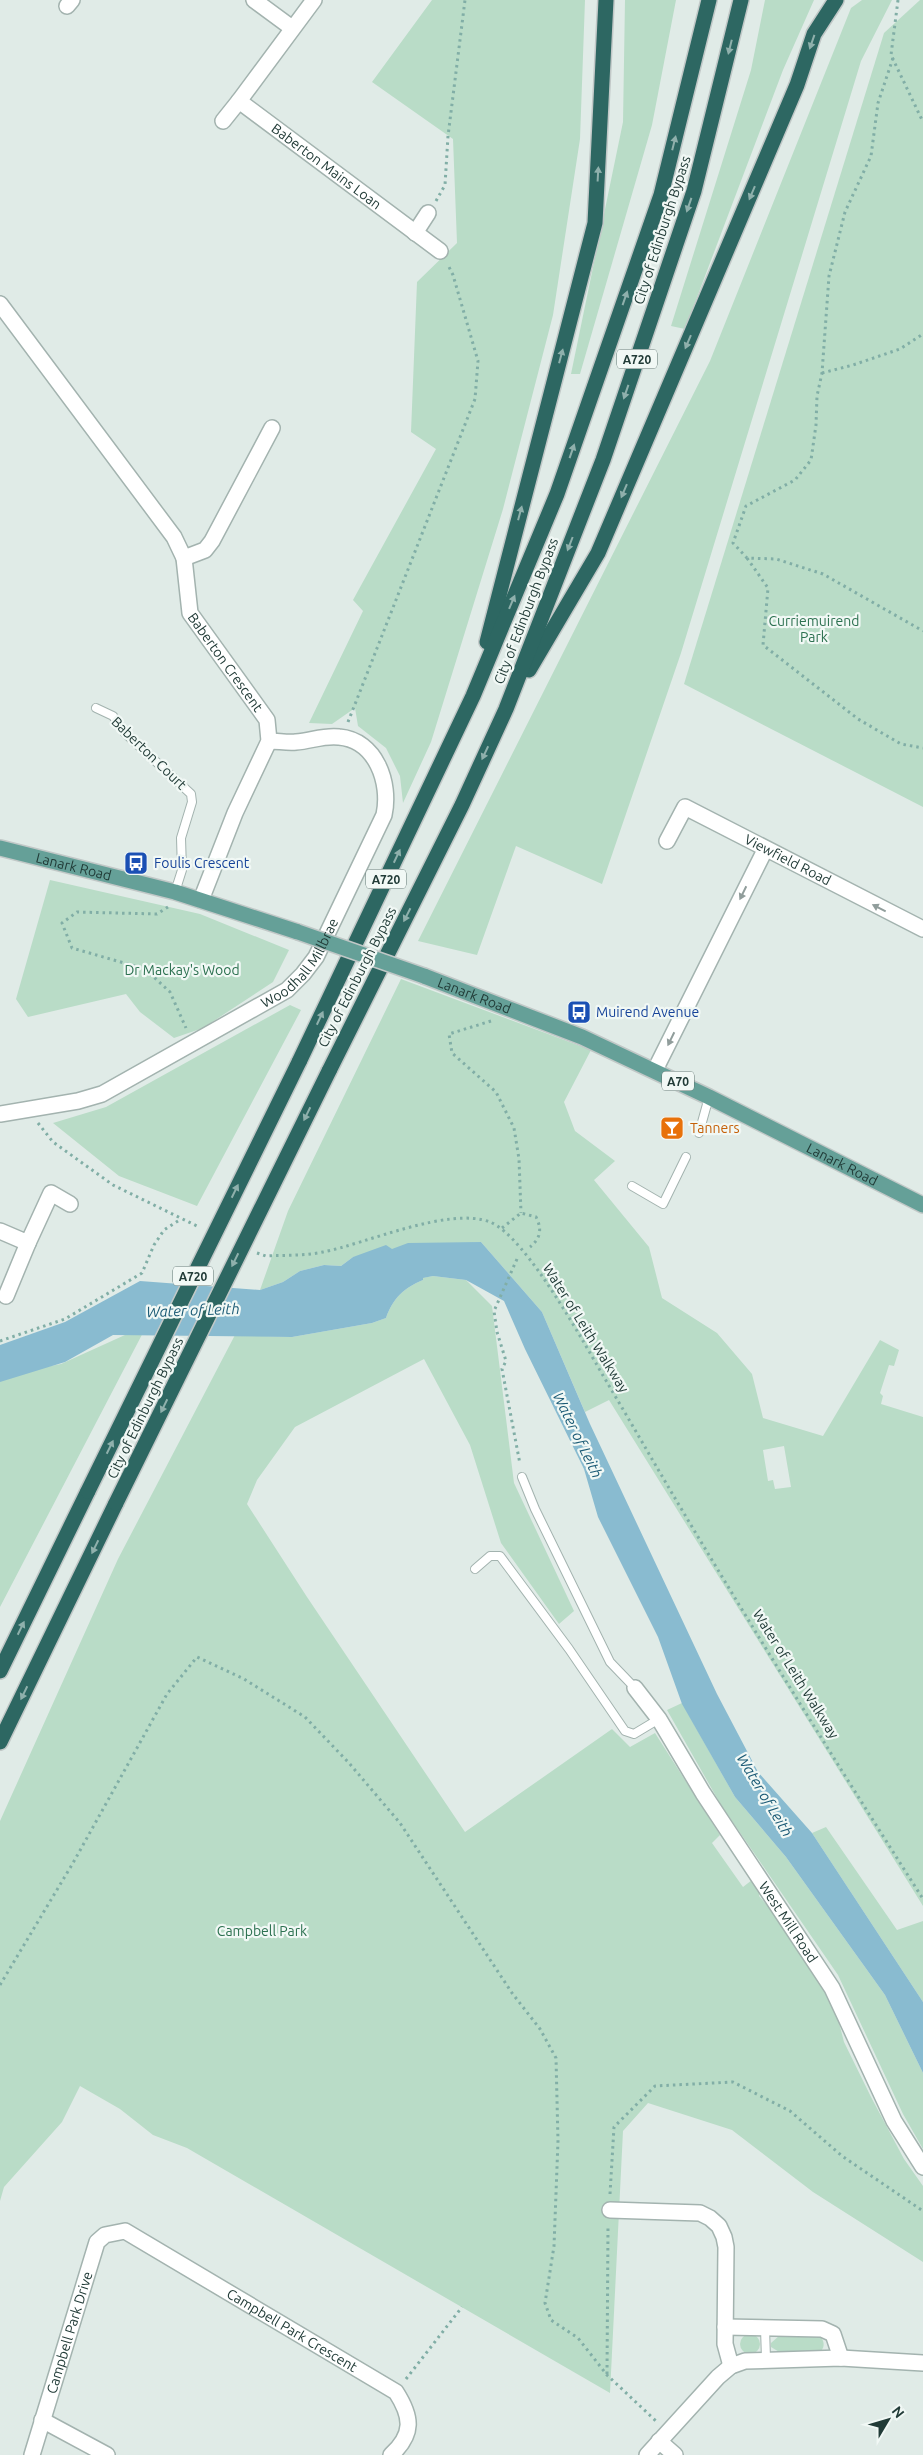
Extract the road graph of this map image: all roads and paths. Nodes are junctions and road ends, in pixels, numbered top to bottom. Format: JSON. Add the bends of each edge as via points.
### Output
{"nodes":[{"id":1,"x":254,"y":0,"type":"edge"},
{"id":2,"x":314,"y":0,"type":"edge"},
{"id":3,"x":465,"y":0,"type":"edge"},
{"id":4,"x":606,"y":0,"type":"edge"},
{"id":5,"x":709,"y":0,"type":"edge"},
{"id":6,"x":741,"y":0,"type":"edge"},
{"id":7,"x":836,"y":0,"type":"edge"},
{"id":8,"x":898,"y":0,"type":"edge"},
{"id":9,"x":292,"y":28,"type":"junction"},
{"id":10,"x":893,"y":58,"type":"junction"},
{"id":11,"x":239,"y":101,"type":"junction"},
{"id":12,"x":224,"y":121,"type":"dead end"},
{"id":13,"x":923,"y":122,"type":"edge"},
{"id":14,"x":428,"y":213,"type":"joint"},
{"id":15,"x":415,"y":233,"type":"junction"},
{"id":16,"x":440,"y":251,"type":"joint"},
{"id":17,"x":0,"y":304,"type":"edge"},
{"id":18,"x":923,"y":334,"type":"edge"},
{"id":19,"x":822,"y":373,"type":"junction"},
{"id":20,"x":272,"y":428,"type":"dead end"},
{"id":21,"x":184,"y":558,"type":"junction"},
{"id":22,"x":746,"y":558,"type":"junction"},
{"id":23,"x":923,"y":631,"type":"edge"},
{"id":24,"x":473,"y":696,"type":"junction"},
{"id":25,"x":96,"y":708,"type":"dead end"},
{"id":26,"x":506,"y":709,"type":"junction"},
{"id":27,"x":342,"y":737,"type":"junction"},
{"id":28,"x":269,"y":740,"type":"junction"},
{"id":29,"x":923,"y":748,"type":"edge"},
{"id":30,"x":667,"y":841,"type":"dead end"},
{"id":31,"x":0,"y":848,"type":"edge"},
{"id":32,"x":765,"y":850,"type":"junction"},
{"id":33,"x":175,"y":892,"type":"junction"},
{"id":34,"x":201,"y":900,"type":"junction"},
{"id":35,"x":923,"y":929,"type":"edge"},
{"id":36,"x":504,"y":1006,"type":"junction"},
{"id":37,"x":194,"y":1044,"type":"junction"},
{"id":38,"x":655,"y":1070,"type":"junction"},
{"id":39,"x":709,"y":1096,"type":"junction"},
{"id":40,"x":34,"y":1108,"type":"junction"},
{"id":41,"x":0,"y":1114,"type":"edge"},
{"id":42,"x":699,"y":1133,"type":"dead end"},
{"id":43,"x":686,"y":1157,"type":"dead end"},
{"id":44,"x":632,"y":1186,"type":"dead end"},
{"id":45,"x":70,"y":1204,"type":"dead end"},
{"id":46,"x":923,"y":1205,"type":"edge"},
{"id":47,"x":521,"y":1213,"type":"junction"},
{"id":48,"x":181,"y":1219,"type":"junction"},
{"id":49,"x":502,"y":1228,"type":"junction"},
{"id":50,"x":206,"y":1230,"type":"dead end"},
{"id":51,"x":0,"y":1231,"type":"edge"},
{"id":52,"x":28,"y":1244,"type":"junction"},
{"id":53,"x":530,"y":1247,"type":"dead end"},
{"id":54,"x":249,"y":1249,"type":"dead end"},
{"id":55,"x":517,"y":1259,"type":"dead end"},
{"id":56,"x":6,"y":1296,"type":"dead end"},
{"id":57,"x":0,"y":1340,"type":"edge"},
{"id":58,"x":522,"y":1477,"type":"joint"},
{"id":59,"x":475,"y":1569,"type":"dead end"},
{"id":60,"x":0,"y":1672,"type":"edge"},
{"id":61,"x":636,"y":1688,"type":"joint"},
{"id":62,"x":659,"y":1719,"type":"junction"},
{"id":63,"x":0,"y":1742,"type":"edge"},
{"id":64,"x":923,"y":1899,"type":"edge"},
{"id":65,"x":0,"y":1985,"type":"edge"},
{"id":66,"x":923,"y":2167,"type":"edge"},
{"id":67,"x":610,"y":2210,"type":"junction"},
{"id":68,"x":923,"y":2211,"type":"edge"},
{"id":69,"x":125,"y":2231,"type":"joint"},
{"id":70,"x":462,"y":2306,"type":"dead end"},
{"id":71,"x":725,"y":2327,"type":"junction"},
{"id":72,"x":765,"y":2328,"type":"junction"},
{"id":73,"x":840,"y":2358,"type":"junction"},
{"id":74,"x":766,"y":2359,"type":"junction"},
{"id":75,"x":923,"y":2363,"type":"edge"},
{"id":76,"x":731,"y":2366,"type":"junction"},
{"id":77,"x":607,"y":2375,"type":"junction"},
{"id":78,"x":396,"y":2392,"type":"junction"},
{"id":79,"x":42,"y":2420,"type":"junction"},
{"id":80,"x":663,"y":2436,"type":"junction"},
{"id":81,"x":32,"y":2455,"type":"edge"},
{"id":82,"x":107,"y":2455,"type":"edge"},
{"id":83,"x":391,"y":2455,"type":"edge"},
{"id":84,"x":647,"y":2455,"type":"edge"},
{"id":85,"x":675,"y":2455,"type":"edge"}],
"edges":[{"from":1,"to":9,"type":"street"},
{"from":2,"to":9,"type":"street"},
{"from":3,"to":14,"type":"path","via":[[445,185]]},
{"from":24,"to":4,"type":"highway","one_way":true,"via":[[596,223]]},
{"from":24,"to":5,"type":"highway","name":"City of Edinburgh Bypass","number":"A720","one_way":true,"via":[[557,494],[661,195]]},
{"from":6,"to":26,"type":"highway","name":"City of Edinburgh Bypass","number":"A720","one_way":true,"via":[[694,191],[603,460]]},
{"from":7,"to":26,"type":"highway","one_way":true,"via":[[814,34],[798,86],[598,553]]},
{"from":8,"to":10,"type":"path"},
{"from":9,"to":11,"type":"street"},
{"from":10,"to":13,"type":"path"},
{"from":10,"to":19,"type":"path","via":[[878,103],[871,156],[845,212],[829,276]]},
{"from":11,"to":12,"type":"street"},
{"from":11,"to":15,"type":"street","name":"Baberton Mains Loan"},
{"from":14,"to":15,"type":"street"},
{"from":15,"to":16,"type":"street","name":"Baberton Mains Loan"},
{"from":16,"to":27,"type":"path","via":[[454,274],[478,361],[475,398]]},
{"from":17,"to":21,"type":"street","name":"Baberton Crescent","via":[[174,537]]},
{"from":18,"to":19,"type":"path","via":[[900,349]]},
{"from":19,"to":22,"type":"path","via":[[811,460],[795,480],[746,506],[733,543]]},
{"from":20,"to":21,"type":"street","via":[[212,541],[204,550]]},
{"from":21,"to":28,"type":"street","name":"Baberton Crescent","via":[[190,613],[268,720]]},
{"from":22,"to":23,"type":"path","via":[[776,559],[823,574]]},
{"from":22,"to":29,"type":"path","via":[[768,588],[763,645],[858,719],[901,744]]},
{"from":60,"to":24,"type":"highway","name":"City of Edinburgh Bypass","number":"A720","one_way":true,"bridge":true,"via":[[299,1062]]},
{"from":25,"to":33,"type":"lane","name":"Baberton Court","via":[[113,716],[125,733],[191,794],[192,802],[181,838],[182,870]]},
{"from":26,"to":63,"type":"highway","name":"City of Edinburgh Bypass","number":"A720","one_way":true,"bridge":true,"via":[[462,805],[328,1071]]},
{"from":27,"to":28,"type":"street","name":"Woodhall Millbrae","via":[[295,742]]},
{"from":27,"to":37,"type":"street","name":"Woodhall Millbrae","via":[[357,742],[368,751],[383,776],[387,790],[384,814],[362,864],[304,974],[287,990]]},
{"from":28,"to":34,"type":"street","via":[[235,813]]},
{"from":30,"to":32,"type":"street","name":"Viewfield Road","via":[[685,807]]},
{"from":31,"to":33,"type":"main road","name":"Lanark Road","number":"A70"},
{"from":35,"to":32,"type":"street","name":"Viewfield Road","one_way":true},
{"from":32,"to":38,"type":"street","one_way":true},
{"from":33,"to":34,"type":"main road","name":"Lanark Road","number":"A70"},
{"from":33,"to":37,"type":"path","via":[[167,909],[157,914],[77,912],[62,923],[72,948],[145,969],[170,992]]},
{"from":34,"to":36,"type":"main road","name":"Lanark Road","number":"A70","bridge":true},
{"from":36,"to":38,"type":"main road","name":"Lanark Road","number":"A70"},
{"from":36,"to":47,"type":"path","via":[[494,1020],[449,1034],[452,1053],[496,1092],[514,1128]]},
{"from":37,"to":40,"type":"street","name":"Woodhall Millbrae","via":[[102,1094]]},
{"from":38,"to":39,"type":"main road","name":"Lanark Road","number":"A70"},
{"from":39,"to":42,"type":"lane"},
{"from":39,"to":46,"type":"main road","name":"Lanark Road","number":"A70"},
{"from":40,"to":41,"type":"street","name":"Woodhall Millbrae"},
{"from":40,"to":48,"type":"path","via":[[39,1126],[53,1142],[113,1185]]},
{"from":43,"to":44,"type":"lane","via":[[663,1204]]},
{"from":45,"to":52,"type":"street","via":[[51,1193]]},
{"from":47,"to":49,"type":"path"},
{"from":47,"to":53,"type":"path","via":[[536,1217],[540,1225],[537,1241]]},
{"from":48,"to":50,"type":"path"},
{"from":48,"to":57,"type":"path","via":[[164,1230],[142,1273],[65,1319]]},
{"from":49,"to":54,"type":"path","via":[[488,1221],[469,1218],[418,1226],[309,1254],[266,1256]]},
{"from":49,"to":64,"type":"path","name":"Water of Leith Walkway","via":[[545,1280],[573,1323],[682,1510]]},
{"from":51,"to":52,"type":"street"},
{"from":52,"to":56,"type":"street"},
{"from":55,"to":58,"type":"path","via":[[494,1311],[506,1361],[502,1370]]},
{"from":58,"to":61,"type":"lane","via":[[610,1662]]},
{"from":59,"to":62,"type":"lane","via":[[490,1556],[500,1556],[625,1731],[634,1734]]},
{"from":61,"to":62,"type":"street","name":"West Mill Road"},
{"from":62,"to":66,"type":"street","name":"West Mill Road","via":[[708,1801],[832,1988],[894,2121]]},
{"from":65,"to":77,"type":"path","via":[[73,1863],[167,1694],[197,1657],[244,1679],[305,1717],[400,1823],[512,1993],[540,2029],[556,2058],[556,2208],[545,2303],[551,2320],[578,2338]]},
{"from":67,"to":68,"type":"path","via":[[614,2127],[655,2086],[732,2082],[790,2111],[842,2156]]},
{"from":67,"to":71,"type":"street","via":[[700,2214],[719,2226],[726,2247]]},
{"from":67,"to":77,"type":"path"},
{"from":69,"to":78,"type":"street","name":"Campbell Park Crescent"},
{"from":69,"to":79,"type":"street","name":"Campbell Park Drive","via":[[106,2235],[97,2242]]},
{"from":70,"to":78,"type":"path"},
{"from":71,"to":72,"type":"street"},
{"from":71,"to":76,"type":"street","via":[[725,2344]]},
{"from":72,"to":73,"type":"street","via":[[822,2329],[833,2334]]},
{"from":72,"to":74,"type":"lane"},
{"from":73,"to":74,"type":"street"},
{"from":73,"to":75,"type":"street"},
{"from":74,"to":76,"type":"street"},
{"from":76,"to":80,"type":"street"},
{"from":77,"to":80,"type":"path"},
{"from":78,"to":83,"type":"street","via":[[404,2404],[409,2430],[403,2443]]},
{"from":79,"to":81,"type":"street","name":"Campbell Park Drive"},
{"from":79,"to":82,"type":"street"},
{"from":80,"to":84,"type":"street"},
{"from":80,"to":85,"type":"street"}]}
